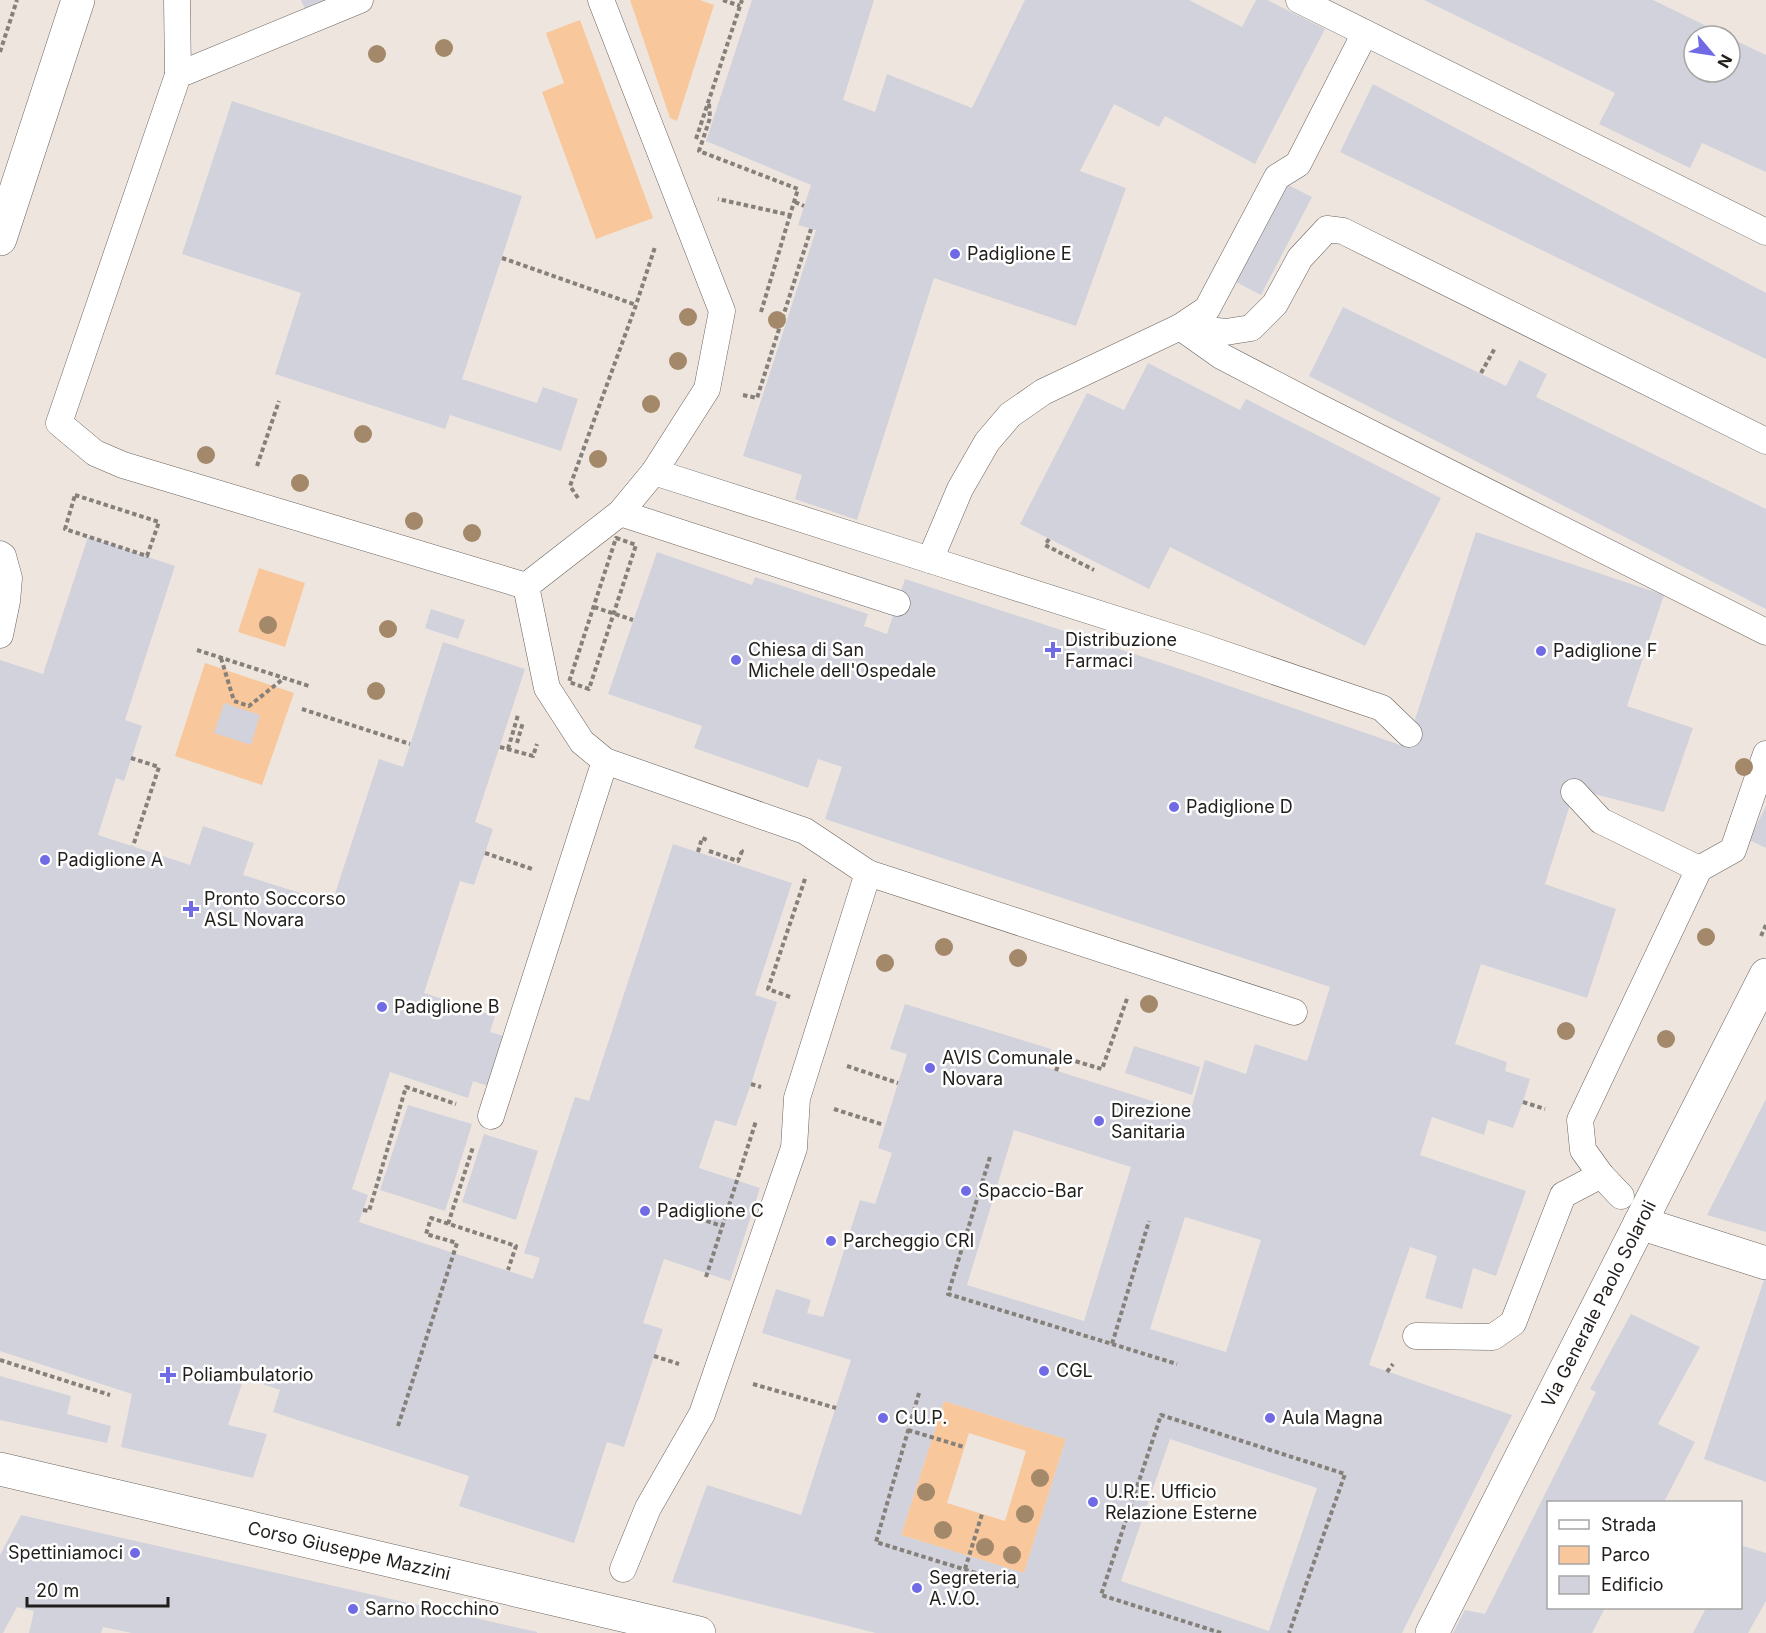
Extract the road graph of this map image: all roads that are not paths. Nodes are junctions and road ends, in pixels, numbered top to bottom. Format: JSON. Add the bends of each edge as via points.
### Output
{"nodes":[{"id":1,"x":78,"y":0,"type":"edge"},
{"id":2,"x":177,"y":0,"type":"edge"},
{"id":3,"x":360,"y":0,"type":"edge"},
{"id":4,"x":601,"y":0,"type":"edge"},
{"id":5,"x":1299,"y":0,"type":"edge"},
{"id":6,"x":1365,"y":33,"type":"junction"},
{"id":7,"x":178,"y":75,"type":"junction"},
{"id":8,"x":1766,"y":232,"type":"edge"},
{"id":9,"x":0,"y":240,"type":"edge"},
{"id":10,"x":1180,"y":327,"type":"junction"},
{"id":11,"x":1766,"y":441,"type":"edge"},
{"id":12,"x":654,"y":472,"type":"junction"},
{"id":13,"x":620,"y":513,"type":"junction"},
{"id":14,"x":0,"y":554,"type":"edge"},
{"id":15,"x":930,"y":560,"type":"junction"},
{"id":16,"x":526,"y":586,"type":"junction"},
{"id":17,"x":897,"y":603,"type":"dead end"},
{"id":18,"x":1766,"y":632,"type":"edge"},
{"id":19,"x":0,"y":635,"type":"edge"},
{"id":20,"x":1409,"y":734,"type":"dead end"},
{"id":21,"x":1766,"y":754,"type":"edge"},
{"id":22,"x":605,"y":761,"type":"junction"},
{"id":23,"x":1574,"y":792,"type":"dead end"},
{"id":24,"x":1699,"y":869,"type":"junction"},
{"id":25,"x":868,"y":873,"type":"junction"},
{"id":26,"x":1766,"y":975,"type":"edge"},
{"id":27,"x":1294,"y":1012,"type":"dead end"},
{"id":28,"x":487,"y":1115,"type":"road end"},
{"id":29,"x":1601,"y":1175,"type":"junction"},
{"id":30,"x":1622,"y":1196,"type":"dead end"},
{"id":31,"x":1640,"y":1222,"type":"junction"},
{"id":32,"x":1766,"y":1263,"type":"edge"},
{"id":33,"x":1416,"y":1336,"type":"dead end"},
{"id":34,"x":0,"y":1470,"type":"edge"},
{"id":35,"x":623,"y":1569,"type":"dead end"},
{"id":36,"x":699,"y":1633,"type":"edge"},
{"id":37,"x":1432,"y":1633,"type":"edge"}],
"edges":[{"from":1,"to":9,"type":"street"},
{"from":2,"to":7,"type":"lane"},
{"from":3,"to":7,"type":"lane"},
{"from":4,"to":12,"type":"lane","via":[[723,311],[707,389]]},
{"from":5,"to":6,"type":"lane"},
{"from":6,"to":8,"type":"lane"},
{"from":6,"to":10,"type":"lane","via":[[1298,164],[1277,177],[1207,309]]},
{"from":7,"to":16,"type":"lane","via":[[59,423],[95,453],[143,471]]},
{"from":10,"to":11,"type":"lane","via":[[1226,332],[1251,328],[1275,304],[1300,258],[1327,229],[1343,231]]},
{"from":10,"to":15,"type":"lane","via":[[1043,392],[1010,416],[981,451]]},
{"from":10,"to":18,"type":"lane","via":[[1221,356],[1317,406]]},
{"from":12,"to":13,"type":"lane"},
{"from":12,"to":15,"type":"lane"},
{"from":13,"to":16,"type":"lane"},
{"from":13,"to":17,"type":"lane"},
{"from":14,"to":19,"type":"lane","via":[[9,578]]},
{"from":15,"to":20,"type":"lane","via":[[1382,708]]},
{"from":16,"to":22,"type":"lane","via":[[547,688],[582,742]]},
{"from":21,"to":24,"type":"lane","via":[[1733,850]]},
{"from":22,"to":25,"type":"lane","via":[[805,831]]},
{"from":22,"to":28,"type":"lane"},
{"from":23,"to":24,"type":"lane","via":[[1601,821]]},
{"from":24,"to":29,"type":"lane","via":[[1580,1120],[1583,1150]]},
{"from":25,"to":27,"type":"lane"},
{"from":25,"to":35,"type":"lane","via":[[797,1098],[794,1148],[702,1414],[648,1508]]},
{"from":26,"to":31,"type":"street","name":"Via Generale Paolo Solaroli"},
{"from":29,"to":30,"type":"lane"},
{"from":29,"to":33,"type":"lane","via":[[1563,1194],[1513,1323],[1493,1337]]},
{"from":31,"to":32,"type":"street"},
{"from":31,"to":37,"type":"street","name":"Via Generale Paolo Solaroli"},
{"from":34,"to":36,"type":"street","name":"Corso Giuseppe Mazzini"}]}
